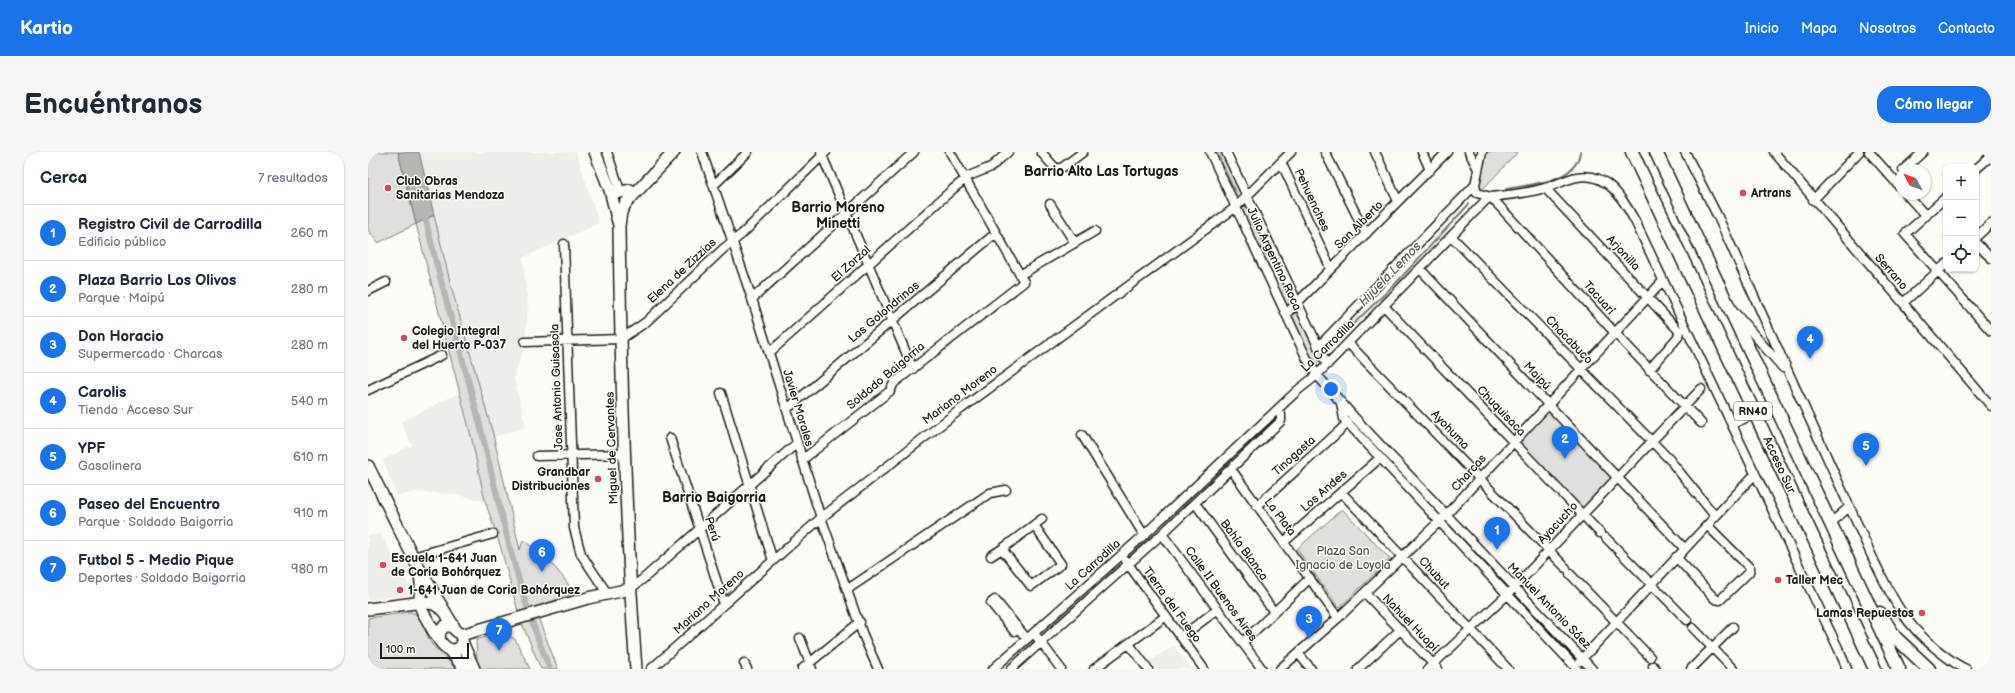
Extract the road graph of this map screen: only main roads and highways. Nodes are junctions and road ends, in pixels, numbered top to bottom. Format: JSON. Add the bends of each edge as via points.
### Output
{"nodes":[{"id":1,"x":595,"y":152,"type":"edge"},
{"id":2,"x":674,"y":152,"type":"edge"},
{"id":3,"x":1632,"y":152,"type":"edge"},
{"id":4,"x":1656,"y":152,"type":"edge"},
{"id":5,"x":618,"y":198,"type":"junction"},
{"id":6,"x":368,"y":466,"type":"edge"},
{"id":7,"x":1801,"y":512,"type":"junction"},
{"id":8,"x":414,"y":560,"type":"junction"},
{"id":9,"x":1852,"y":568,"type":"junction"},
{"id":10,"x":630,"y":589,"type":"junction"},
{"id":11,"x":420,"y":603,"type":"junction"},
{"id":12,"x":368,"y":609,"type":"edge"},
{"id":13,"x":443,"y":610,"type":"junction"},
{"id":14,"x":459,"y":635,"type":"junction"},
{"id":15,"x":439,"y":640,"type":"junction"},
{"id":16,"x":450,"y":651,"type":"junction"},
{"id":17,"x":465,"y":669,"type":"edge"},
{"id":18,"x":474,"y":669,"type":"edge"},
{"id":19,"x":636,"y":669,"type":"edge"},
{"id":20,"x":1868,"y":669,"type":"edge"},
{"id":21,"x":1875,"y":669,"type":"edge"},
{"id":22,"x":1899,"y":669,"type":"edge"},
{"id":23,"x":1929,"y":669,"type":"edge"}],
"edges":[{"from":1,"to":5,"type":"main road","name":"Miguel de Cervantes"},
{"from":2,"to":5,"type":"main road","via":[[646,180]]},
{"from":3,"to":7,"type":"highway","name":"Acceso Sur","number":"RN40"},
{"from":4,"to":9,"type":"highway","name":"Acceso Sur","number":"RN40"},
{"from":5,"to":10,"type":"main road","name":"Miguel de Cervantes"},
{"from":6,"to":8,"type":"main road"},
{"from":7,"to":20,"type":"highway","via":[[1823,569]]},
{"from":7,"to":21,"type":"highway","name":"Acceso Sur","number":"RN40"},
{"from":8,"to":11,"type":"main road","via":[[422,587]]},
{"from":8,"to":13,"type":"main road"},
{"from":9,"to":22,"type":"highway","name":"Acceso Sur","number":"RN40"},
{"from":9,"to":23,"type":"highway","via":[[1895,637]]},
{"from":10,"to":14,"type":"main road","via":[[606,593]]},
{"from":10,"to":19,"type":"main road","name":"Miguel de Cervantes"},
{"from":11,"to":12,"type":"main road"},
{"from":11,"to":13,"type":"main road","via":[[434,604]]},
{"from":11,"to":15,"type":"main road"},
{"from":13,"to":14,"type":"main road"},
{"from":14,"to":15,"type":"main road","via":[[448,626],[440,631]]},
{"from":14,"to":16,"type":"main road","via":[[457,650]]},
{"from":14,"to":18,"type":"main road"},
{"from":15,"to":16,"type":"main road"},
{"from":16,"to":17,"type":"main road"}]}
